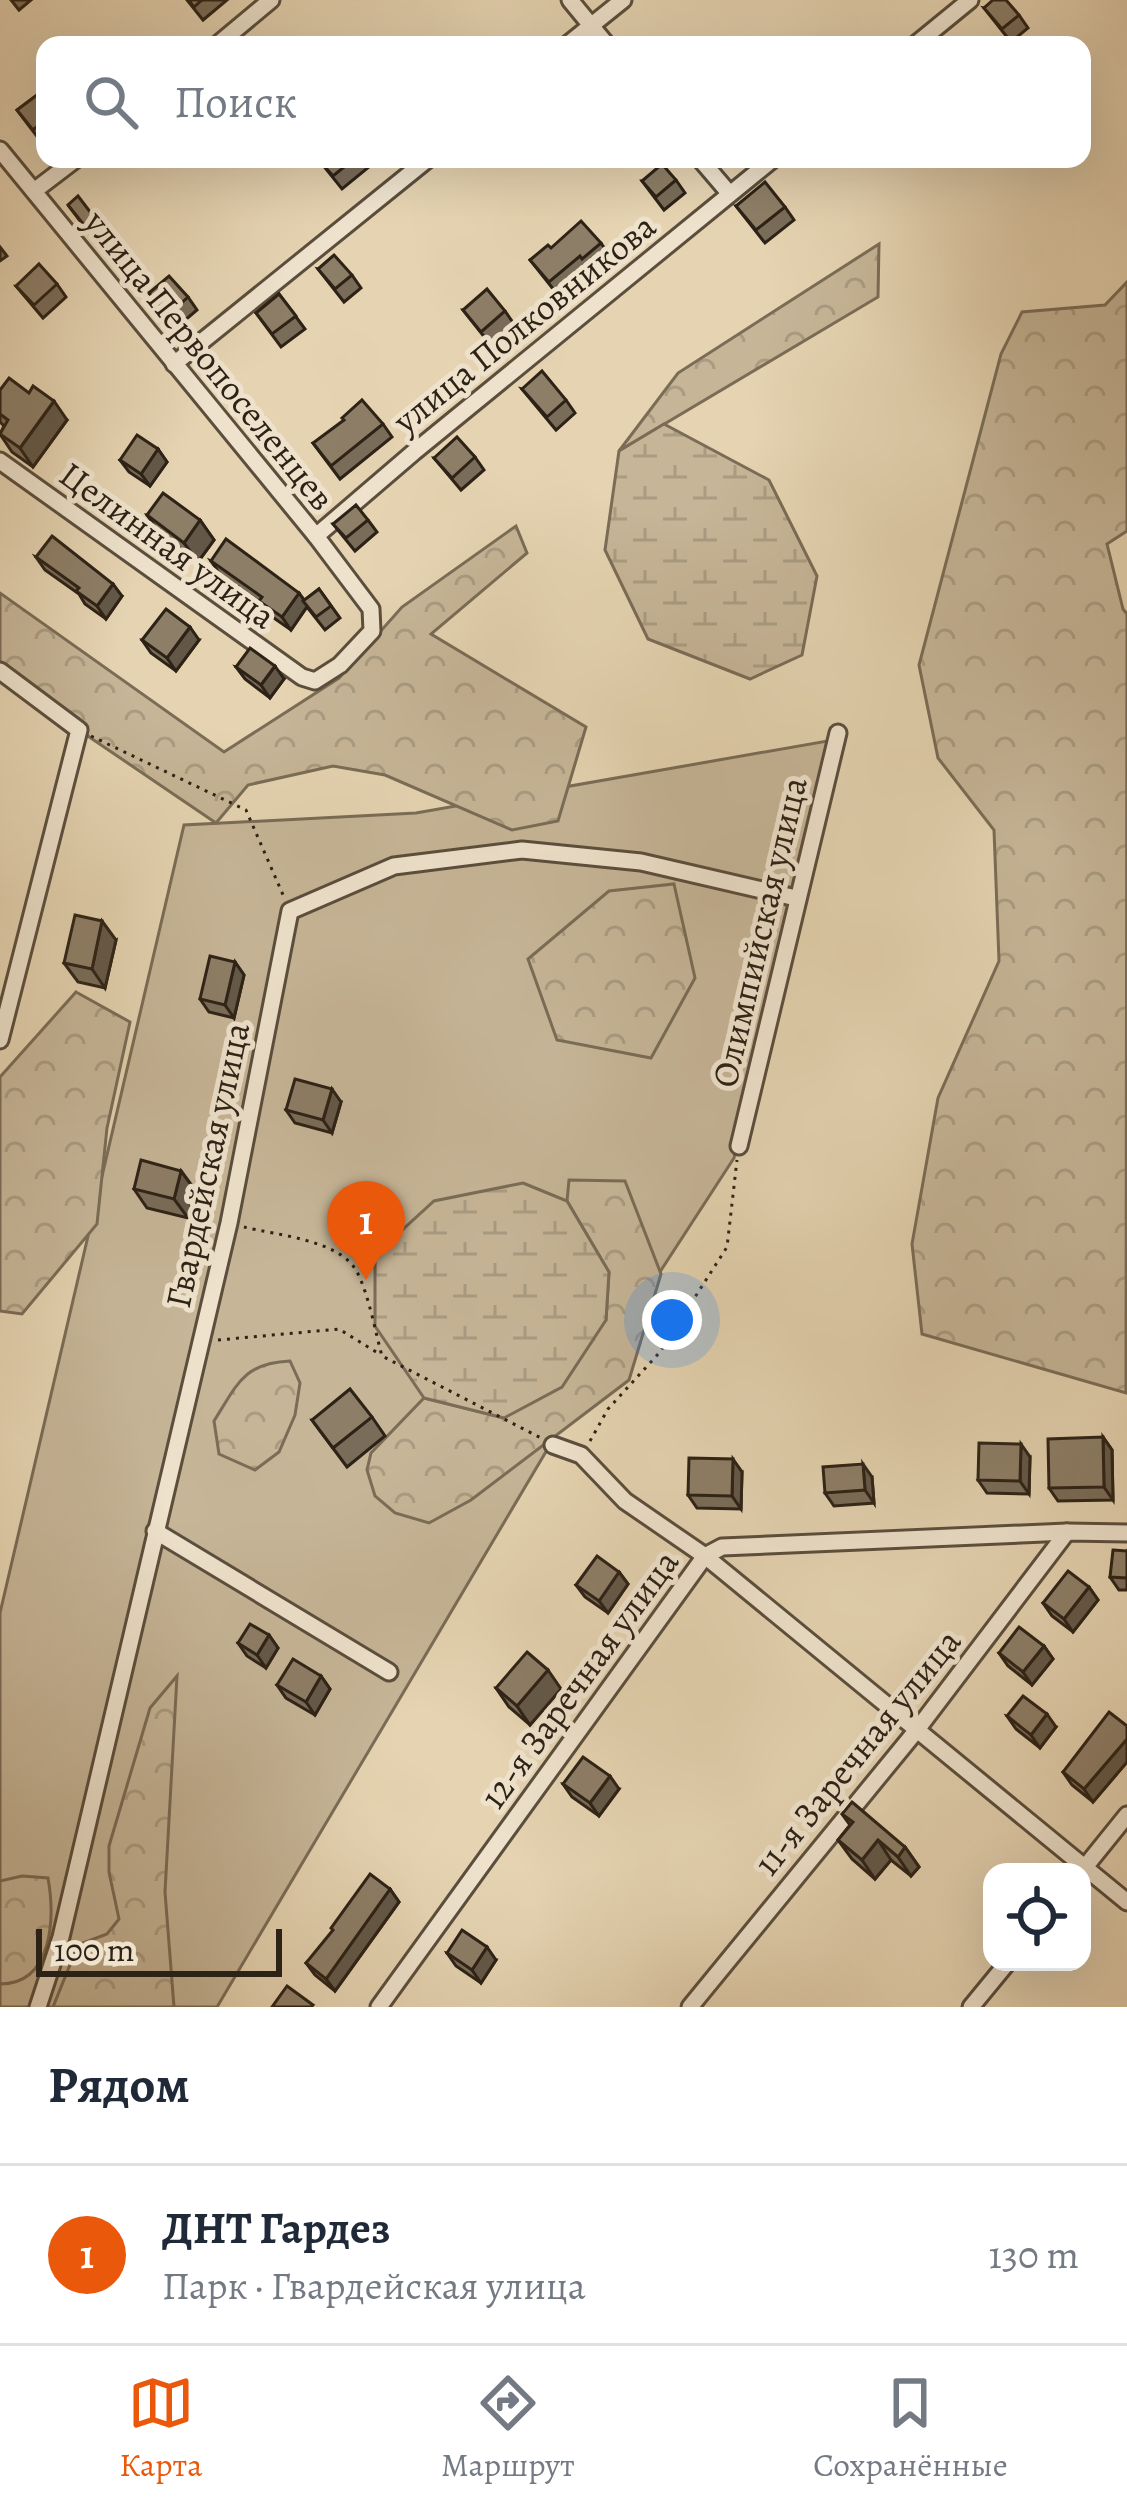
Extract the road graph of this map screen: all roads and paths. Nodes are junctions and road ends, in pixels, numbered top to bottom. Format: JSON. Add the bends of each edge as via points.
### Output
{"nodes":[{"id":1,"x":271,"y":0,"type":"edge"},
{"id":2,"x":570,"y":0,"type":"edge"},
{"id":3,"x":622,"y":0,"type":"edge"},
{"id":4,"x":970,"y":0,"type":"edge"},
{"id":5,"x":591,"y":26,"type":"junction"},
{"id":6,"x":228,"y":36,"type":"edge"},
{"id":7,"x":578,"y":36,"type":"edge"},
{"id":8,"x":599,"y":36,"type":"edge"},
{"id":9,"x":926,"y":36,"type":"edge"},
{"id":10,"x":0,"y":150,"type":"edge"},
{"id":11,"x":64,"y":168,"type":"edge"},
{"id":12,"x":417,"y":168,"type":"edge"},
{"id":13,"x":707,"y":168,"type":"edge"},
{"id":14,"x":762,"y":168,"type":"edge"},
{"id":15,"x":34,"y":191,"type":"junction"},
{"id":16,"x":729,"y":194,"type":"junction"},
{"id":17,"x":174,"y":364,"type":"junction"},
{"id":18,"x":0,"y":461,"type":"edge"},
{"id":19,"x":316,"y":536,"type":"junction"},
{"id":20,"x":371,"y":609,"type":"joint"},
{"id":21,"x":0,"y":671,"type":"edge"},
{"id":22,"x":79,"y":730,"type":"junction"},
{"id":23,"x":838,"y":733,"type":"dead end"},
{"id":24,"x":796,"y":898,"type":"junction"},
{"id":25,"x":290,"y":911,"type":"junction"},
{"id":26,"x":0,"y":1040,"type":"edge"},
{"id":27,"x":739,"y":1146,"type":"joint"},
{"id":28,"x":229,"y":1223,"type":"junction"},
{"id":29,"x":200,"y":1341,"type":"junction"},
{"id":30,"x":382,"y":1356,"type":"junction"},
{"id":31,"x":553,"y":1444,"type":"joint"},
{"id":32,"x":581,"y":1455,"type":"junction"},
{"id":33,"x":154,"y":1532,"type":"junction"},
{"id":34,"x":1067,"y":1532,"type":"junction"},
{"id":35,"x":1127,"y":1533,"type":"edge"},
{"id":36,"x":705,"y":1556,"type":"junction"},
{"id":37,"x":389,"y":1672,"type":"dead end"},
{"id":38,"x":916,"y":1731,"type":"junction"},
{"id":39,"x":1127,"y":1816,"type":"edge"},
{"id":40,"x":1075,"y":1863,"type":"edge"},
{"id":41,"x":1089,"y":1863,"type":"edge"},
{"id":42,"x":1091,"y":1876,"type":"edge"},
{"id":43,"x":1127,"y":1902,"type":"edge"},
{"id":44,"x":1001,"y":1971,"type":"edge"},
{"id":45,"x":38,"y":2007,"type":"edge"},
{"id":46,"x":380,"y":2007,"type":"edge"},
{"id":47,"x":690,"y":2007,"type":"edge"},
{"id":48,"x":971,"y":2007,"type":"edge"}],
"edges":[{"from":1,"to":6,"type":"street"},
{"from":2,"to":5,"type":"street"},
{"from":3,"to":5,"type":"street"},
{"from":4,"to":9,"type":"street"},
{"from":5,"to":7,"type":"street"},
{"from":5,"to":8,"type":"street"},
{"from":10,"to":15,"type":"street","name":"улица Первопоселенцев"},
{"from":11,"to":15,"type":"street"},
{"from":12,"to":17,"type":"street"},
{"from":13,"to":16,"type":"street"},
{"from":14,"to":16,"type":"street","name":"улица Полковникова"},
{"from":15,"to":17,"type":"street","name":"улица Первопоселенцев"},
{"from":16,"to":19,"type":"street","name":"улица Полковникова"},
{"from":17,"to":19,"type":"street","name":"улица Первопоселенцев"},
{"from":18,"to":20,"type":"street","name":"Целинная улица","via":[[302,677],[314,681],[340,665],[372,631]]},
{"from":19,"to":20,"type":"street","name":"улица Первопоселенцев"},
{"from":21,"to":22,"type":"street"},
{"from":22,"to":25,"type":"path","via":[[246,810]]},
{"from":22,"to":26,"type":"street"},
{"from":23,"to":24,"type":"street","name":"Олимпийская улица"},
{"from":24,"to":25,"type":"street","via":[[641,862],[522,850],[394,866]]},
{"from":24,"to":27,"type":"street","name":"Олимпийская улица"},
{"from":25,"to":28,"type":"street","name":"Гвардейская улица"},
{"from":27,"to":32,"type":"path","via":[[728,1247]]},
{"from":28,"to":29,"type":"street","name":"Гвардейская улица"},
{"from":28,"to":30,"type":"path","via":[[342,1254],[357,1271]]},
{"from":29,"to":30,"type":"path","via":[[339,1329]]},
{"from":29,"to":33,"type":"street","name":"Гвардейская улица"},
{"from":30,"to":31,"type":"path"},
{"from":31,"to":32,"type":"street"},
{"from":32,"to":36,"type":"street","via":[[625,1501]]},
{"from":33,"to":37,"type":"street"},
{"from":33,"to":45,"type":"street","name":"Гвардейская улица"},
{"from":34,"to":35,"type":"street","name":"12-я Заречная улица"},
{"from":34,"to":36,"type":"street","name":"12-я Заречная улица","via":[[722,1546]]},
{"from":34,"to":38,"type":"street","name":"11-я Заречная улица"},
{"from":36,"to":38,"type":"street"},
{"from":36,"to":46,"type":"street","name":"12-я Заречная улица"},
{"from":38,"to":40,"type":"street"},
{"from":38,"to":47,"type":"street","name":"11-я Заречная улица"},
{"from":39,"to":41,"type":"street"},
{"from":42,"to":43,"type":"street"},
{"from":44,"to":48,"type":"street"}]}
